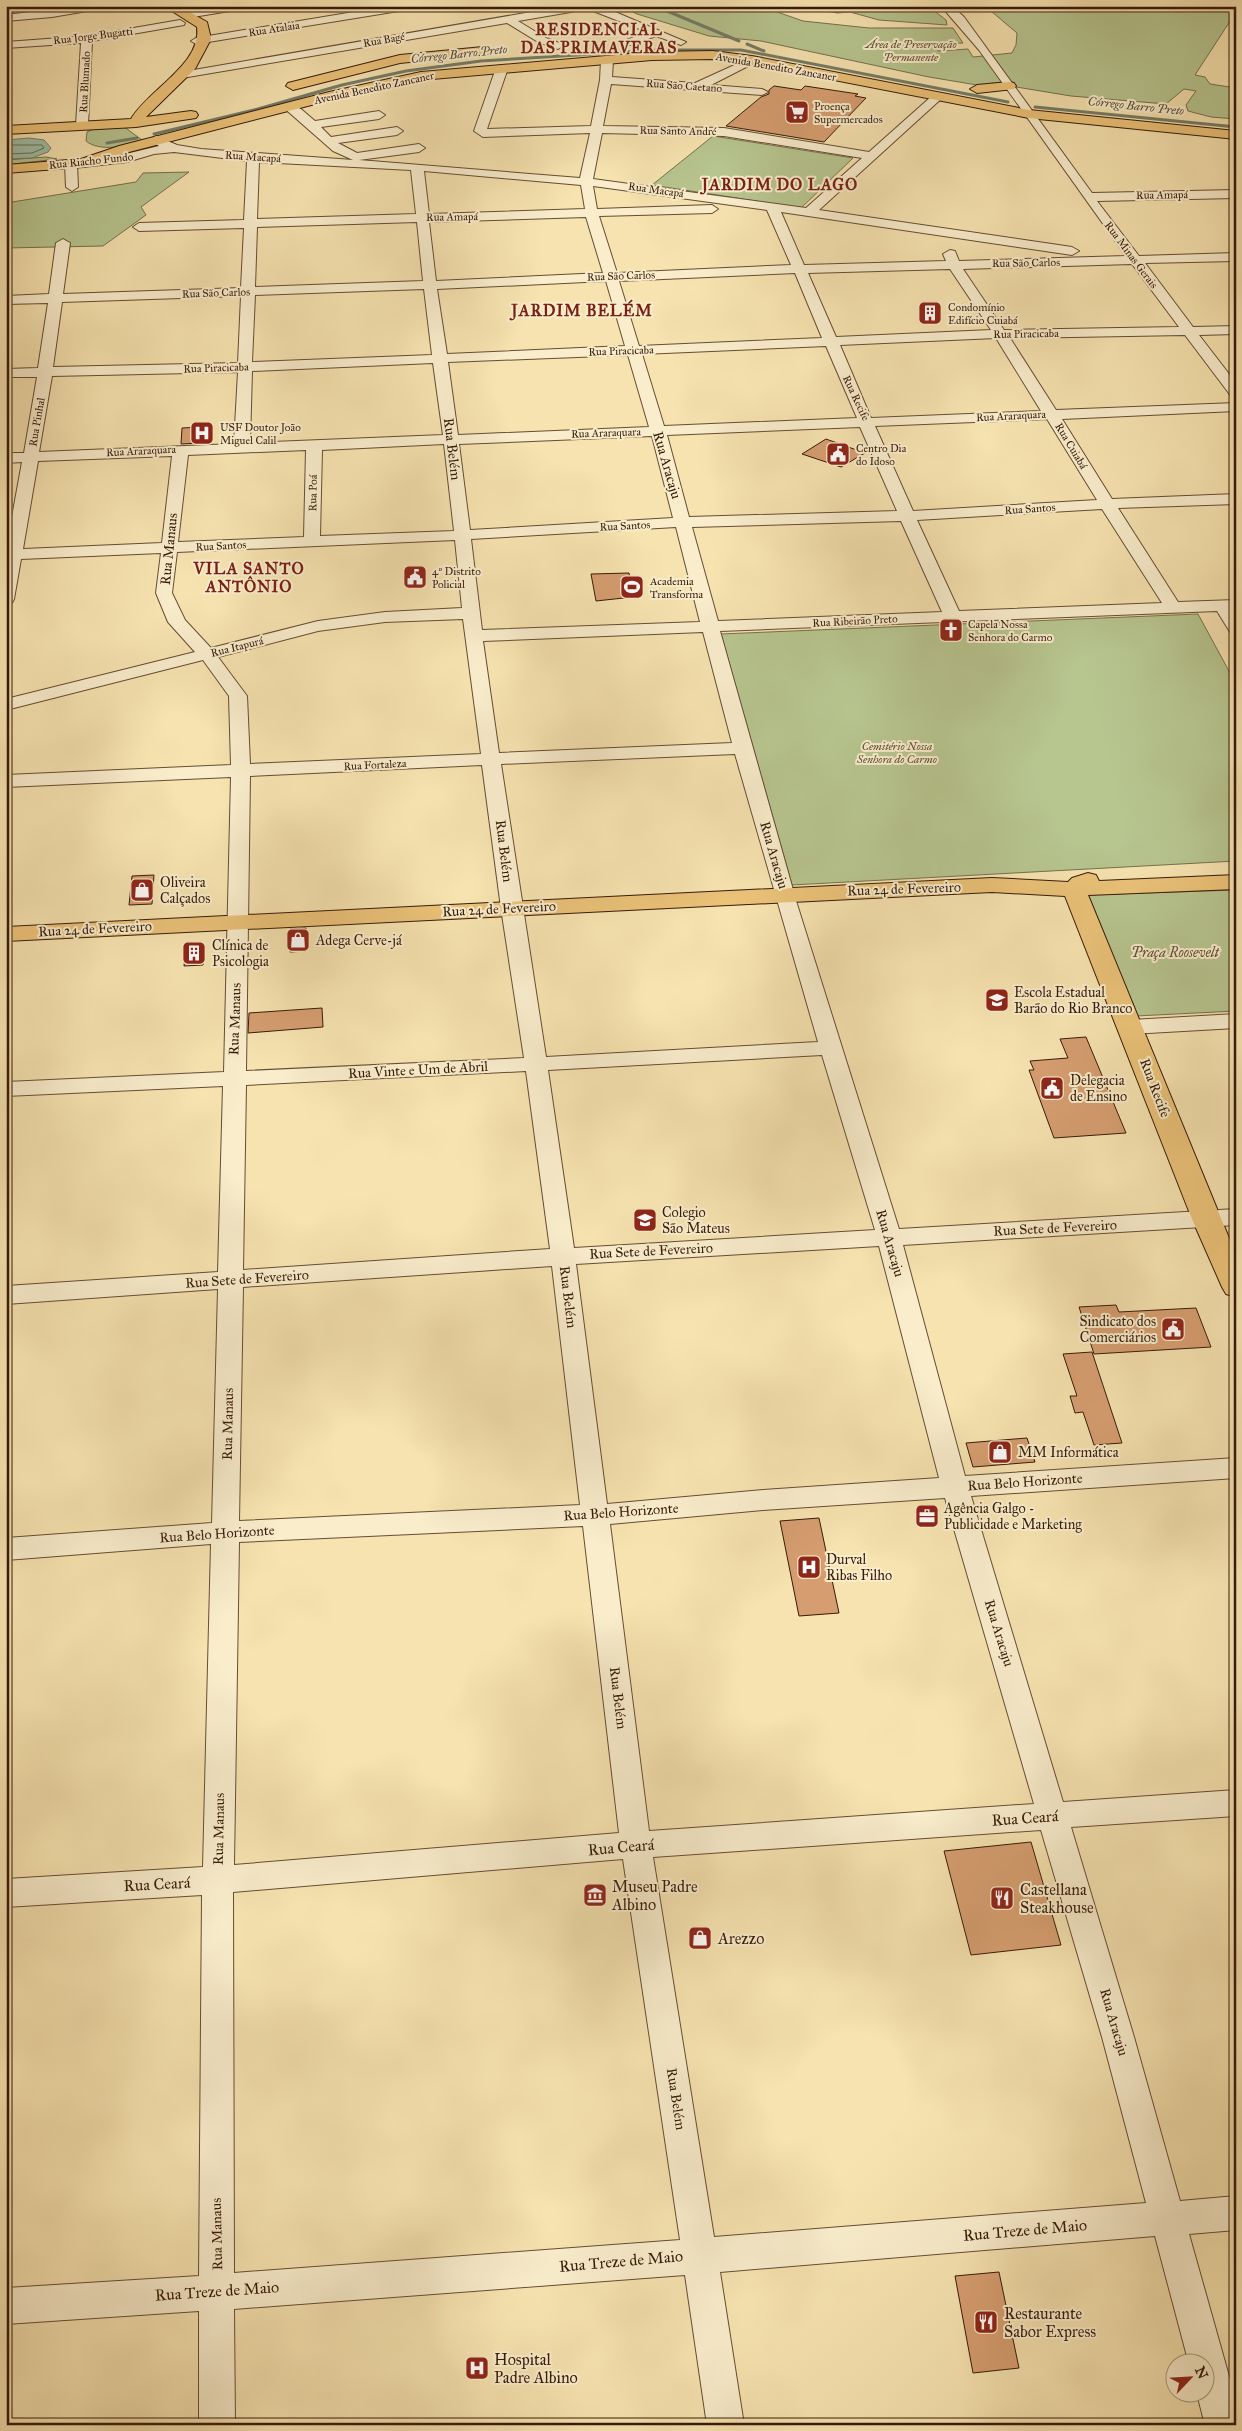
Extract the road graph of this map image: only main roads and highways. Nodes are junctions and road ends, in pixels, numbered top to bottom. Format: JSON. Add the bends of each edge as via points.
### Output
{"nodes":[{"id":1,"x":170,"y":6,"type":"edge"},
{"id":2,"x":156,"y":10,"type":"dead end"},
{"id":3,"x":188,"y":20,"type":"junction"},
{"id":4,"x":721,"y":42,"type":"dead end"},
{"id":5,"x":535,"y":45,"type":"road end"},
{"id":6,"x":562,"y":46,"type":"dead end"},
{"id":7,"x":497,"y":50,"type":"dead end"},
{"id":8,"x":611,"y":51,"type":"junction"},
{"id":9,"x":1009,"y":86,"type":"road end"},
{"id":10,"x":279,"y":90,"type":"dead end"},
{"id":11,"x":1036,"y":100,"type":"dead end"},
{"id":12,"x":206,"y":111,"type":"dead end"},
{"id":13,"x":142,"y":119,"type":"junction"},
{"id":14,"x":101,"y":124,"type":"junction"},
{"id":15,"x":6,"y":130,"type":"edge"},
{"id":16,"x":1236,"y":135,"type":"edge"},
{"id":17,"x":77,"y":140,"type":"junction"},
{"id":18,"x":156,"y":140,"type":"junction"},
{"id":19,"x":124,"y":149,"type":"junction"},
{"id":20,"x":77,"y":163,"type":"junction"},
{"id":21,"x":55,"y":165,"type":"junction"},
{"id":22,"x":6,"y":169,"type":"edge"},
{"id":23,"x":1236,"y":867,"type":"edge"},
{"id":24,"x":1184,"y":869,"type":"junction"},
{"id":25,"x":1236,"y":882,"type":"edge"},
{"id":26,"x":992,"y":885,"type":"junction"},
{"id":27,"x":1074,"y":889,"type":"junction"},
{"id":28,"x":6,"y":934,"type":"edge"},
{"id":29,"x":1236,"y":1287,"type":"edge"}],
"edges":[{"from":1,"to":3,"type":"main road"},
{"from":2,"to":3,"type":"main road"},
{"from":3,"to":13,"type":"main road","via":[[200,41],[194,61]]},
{"from":4,"to":8,"type":"main road","name":"Avenida Benedito Zancaner","via":[[681,42]]},
{"from":5,"to":6,"type":"main road"},
{"from":7,"to":10,"type":"main road","name":"Avenida Benedito Zancaner","via":[[400,59]]},
{"from":8,"to":16,"type":"main road","name":"Avenida Benedito Zancaner","via":[[752,60],[1030,114]]},
{"from":8,"to":18,"type":"main road","name":"Avenida Benedito Zancaner","via":[[399,80]]},
{"from":9,"to":11,"type":"main road","via":[[973,88]]},
{"from":12,"to":13,"type":"main road","via":[[174,119],[155,116]]},
{"from":13,"to":14,"type":"main road"},
{"from":13,"to":14,"type":"main road"},
{"from":13,"to":18,"type":"main road"},
{"from":14,"to":17,"type":"main road"},
{"from":15,"to":17,"type":"main road","via":[[52,127],[67,131]]},
{"from":17,"to":19,"type":"main road"},
{"from":17,"to":20,"type":"main road"},
{"from":17,"to":21,"type":"main road","via":[[67,157]]},
{"from":18,"to":19,"type":"main road","name":"Avenida Benedito Zancaner"},
{"from":19,"to":20,"type":"main road","name":"Avenida Benedito Zancaner"},
{"from":20,"to":21,"type":"main road","name":"Rua Riacho Fundo"},
{"from":21,"to":22,"type":"main road","name":"Rua Riacho Fundo"},
{"from":23,"to":24,"type":"main road","name":"Rua 24 de Fevereiro"},
{"from":24,"to":26,"type":"main road","name":"Rua 24 de Fevereiro","via":[[1026,879]]},
{"from":24,"to":27,"type":"main road","via":[[1164,875],[1090,880]]},
{"from":25,"to":27,"type":"main road","name":"Rua 24 de Fevereiro"},
{"from":26,"to":27,"type":"main road","name":"Rua 24 de Fevereiro"},
{"from":26,"to":28,"type":"main road","name":"Rua 24 de Fevereiro"},
{"from":27,"to":29,"type":"main road","name":"Rua Recife"}]}
